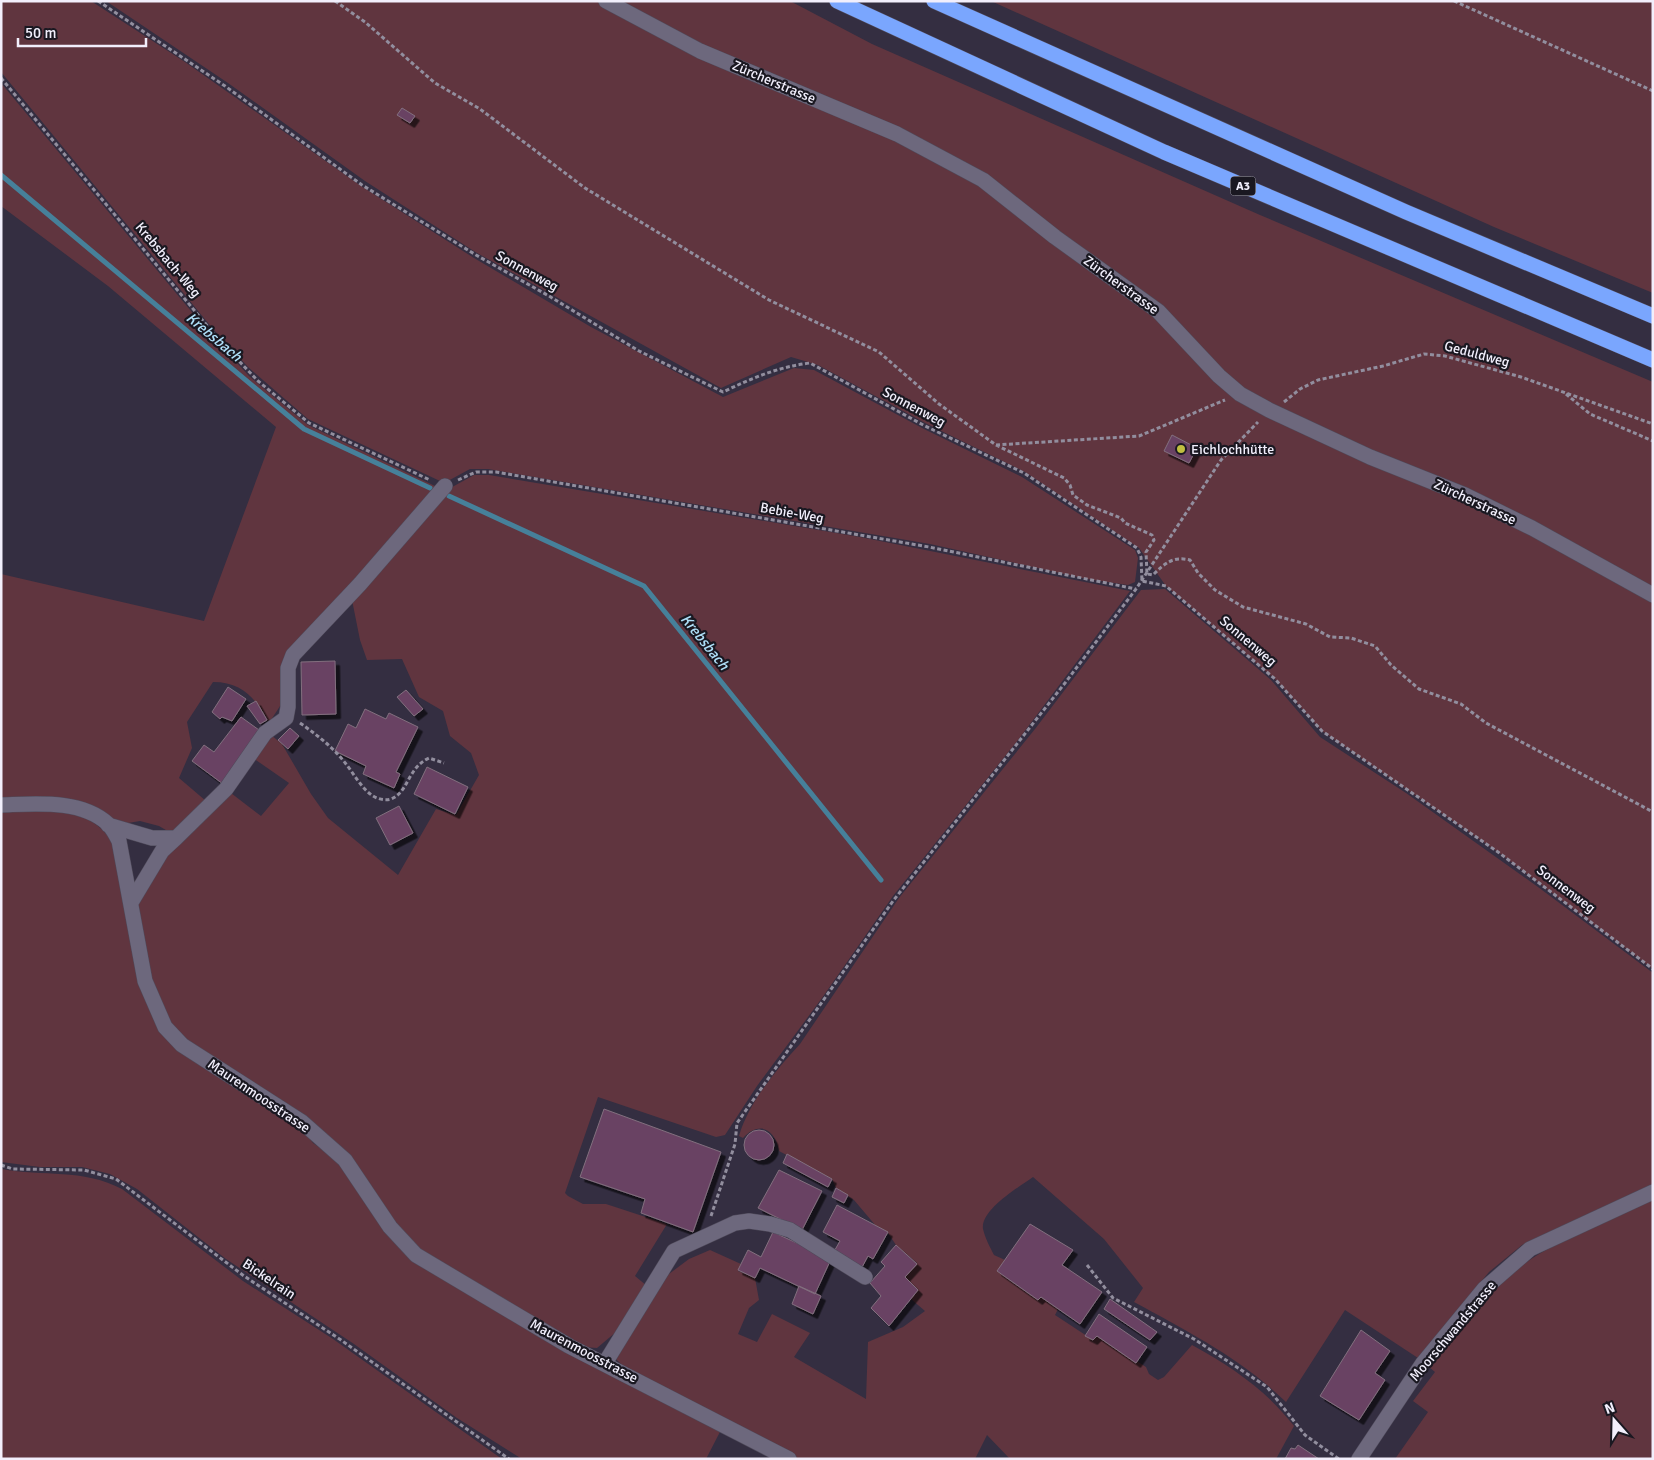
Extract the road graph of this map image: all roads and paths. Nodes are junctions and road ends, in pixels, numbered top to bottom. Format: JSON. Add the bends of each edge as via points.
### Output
{"nodes":[{"id":1,"x":98,"y":1,"type":"edge"},
{"id":2,"x":335,"y":1,"type":"edge"},
{"id":3,"x":606,"y":1,"type":"edge"},
{"id":4,"x":837,"y":1,"type":"edge"},
{"id":5,"x":934,"y":1,"type":"edge"},
{"id":6,"x":1454,"y":1,"type":"edge"},
{"id":7,"x":1,"y":78,"type":"edge"},
{"id":8,"x":1653,"y":91,"type":"edge"},
{"id":9,"x":1653,"y":316,"type":"edge"},
{"id":10,"x":1653,"y":360,"type":"edge"},
{"id":11,"x":1563,"y":392,"type":"junction"},
{"id":12,"x":1240,"y":394,"type":"junction"},
{"id":13,"x":1269,"y":410,"type":"junction"},
{"id":14,"x":1653,"y":424,"type":"edge"},
{"id":15,"x":1653,"y":441,"type":"edge"},
{"id":16,"x":996,"y":445,"type":"junction"},
{"id":17,"x":445,"y":486,"type":"junction"},
{"id":18,"x":1147,"y":574,"type":"junction"},
{"id":19,"x":1142,"y":581,"type":"junction"},
{"id":20,"x":1136,"y":589,"type":"junction"},
{"id":21,"x":1653,"y":595,"type":"edge"},
{"id":22,"x":286,"y":718,"type":"junction"},
{"id":23,"x":444,"y":763,"type":"dead end"},
{"id":24,"x":1,"y":805,"type":"edge"},
{"id":25,"x":1653,"y":812,"type":"edge"},
{"id":26,"x":108,"y":825,"type":"junction"},
{"id":27,"x":176,"y":838,"type":"junction"},
{"id":28,"x":132,"y":901,"type":"junction"},
{"id":29,"x":1653,"y":969,"type":"edge"},
{"id":30,"x":1,"y":1165,"type":"edge"},
{"id":31,"x":1653,"y":1192,"type":"edge"},
{"id":32,"x":704,"y":1238,"type":"junction"},
{"id":33,"x":1087,"y":1265,"type":"dead end"},
{"id":34,"x":865,"y":1277,"type":"dead end"},
{"id":35,"x":605,"y":1363,"type":"junction"},
{"id":36,"x":509,"y":1459,"type":"edge"},
{"id":37,"x":789,"y":1459,"type":"edge"},
{"id":38,"x":1339,"y":1459,"type":"edge"},
{"id":39,"x":1359,"y":1459,"type":"edge"}],
"edges":[{"from":1,"to":19,"type":"path","name":"Sonnenweg","via":[[362,184],[639,351],[724,392],[760,374],[810,363],[925,426],[1024,473],[1137,548],[1141,557]]},
{"from":2,"to":16,"type":"path","via":[[365,22],[435,83],[480,109],[585,188],[769,300],[879,352],[939,404]]},
{"from":3,"to":12,"type":"street","name":"Zürcherstrasse","via":[[700,51],[897,134],[984,180],[1055,237],[1158,311]]},
{"from":4,"to":10,"type":"highway","number":"A3","via":[[1164,152]]},
{"from":5,"to":9,"type":"highway","via":[[1406,212]]},
{"from":6,"to":8,"type":"path"},
{"from":7,"to":17,"type":"path","name":"Krebsbach-Weg","via":[[219,340],[258,381],[309,423]]},
{"from":11,"to":13,"type":"path","name":"Geduldweg","via":[[1445,356],[1424,354],[1318,380]]},
{"from":11,"to":14,"type":"path","name":"Geduldweg"},
{"from":11,"to":15,"type":"path","via":[[1590,414]]},
{"from":12,"to":13,"type":"street","name":"Zürcherstrasse"},
{"from":12,"to":16,"type":"path","via":[[1139,436]]},
{"from":13,"to":18,"type":"path","name":"Geduldweg","via":[[1221,460]]},
{"from":13,"to":21,"type":"street","name":"Zürcherstrasse","via":[[1370,457],[1465,495]]},
{"from":16,"to":18,"type":"path","via":[[1064,478],[1073,495],[1087,505],[1152,535],[1154,540],[1146,552]]},
{"from":17,"to":20,"type":"path","name":"Bebie-Weg","via":[[476,472],[496,472],[929,547]]},
{"from":17,"to":22,"type":"street","via":[[293,655],[288,668]]},
{"from":18,"to":19,"type":"path","name":"Geduldweg"},
{"from":18,"to":25,"type":"path","via":[[1153,575],[1166,562],[1181,558],[1190,560],[1215,590],[1243,607],[1306,624],[1330,637],[1351,638],[1375,646],[1391,665],[1420,689],[1461,704],[1486,723]]},
{"from":19,"to":20,"type":"path","name":"Geduldweg"},
{"from":19,"to":29,"type":"path","name":"Sonnenweg","via":[[1166,586],[1275,679],[1322,731],[1498,852]]},
{"from":20,"to":32,"type":"path","name":"Geduldweg","via":[[893,901],[737,1122],[733,1152]]},
{"from":22,"to":23,"type":"path","via":[[297,721],[321,738],[367,791],[383,800],[400,793],[420,762],[429,758]]},
{"from":22,"to":27,"type":"street","via":[[265,733],[226,789]]},
{"from":24,"to":26,"type":"street","name":"Maurenmoosstrasse","via":[[67,807],[88,811]]},
{"from":26,"to":27,"type":"street","via":[[152,838]]},
{"from":26,"to":28,"type":"street","name":"Maurenmoosstrasse","via":[[119,841]]},
{"from":27,"to":28,"type":"street","via":[[162,851]]},
{"from":28,"to":35,"type":"street","name":"Maurenmoosstrasse","via":[[145,981],[164,1027],[182,1045],[302,1122],[345,1160],[390,1227],[416,1255],[568,1346]]},
{"from":30,"to":36,"type":"path","name":"Bickelrain","via":[[13,1169],[84,1170],[116,1179],[244,1276]]},
{"from":31,"to":39,"type":"street","name":"Moorschwandstrasse","via":[[1530,1249],[1484,1289],[1423,1363]]},
{"from":32,"to":34,"type":"street","via":[[735,1223],[770,1224],[790,1230]]},
{"from":32,"to":35,"type":"street","via":[[674,1251]]},
{"from":33,"to":38,"type":"path","via":[[1112,1298],[1194,1339],[1267,1387],[1305,1434]]},
{"from":35,"to":37,"type":"street","name":"Maurenmoosstrasse"}]}
